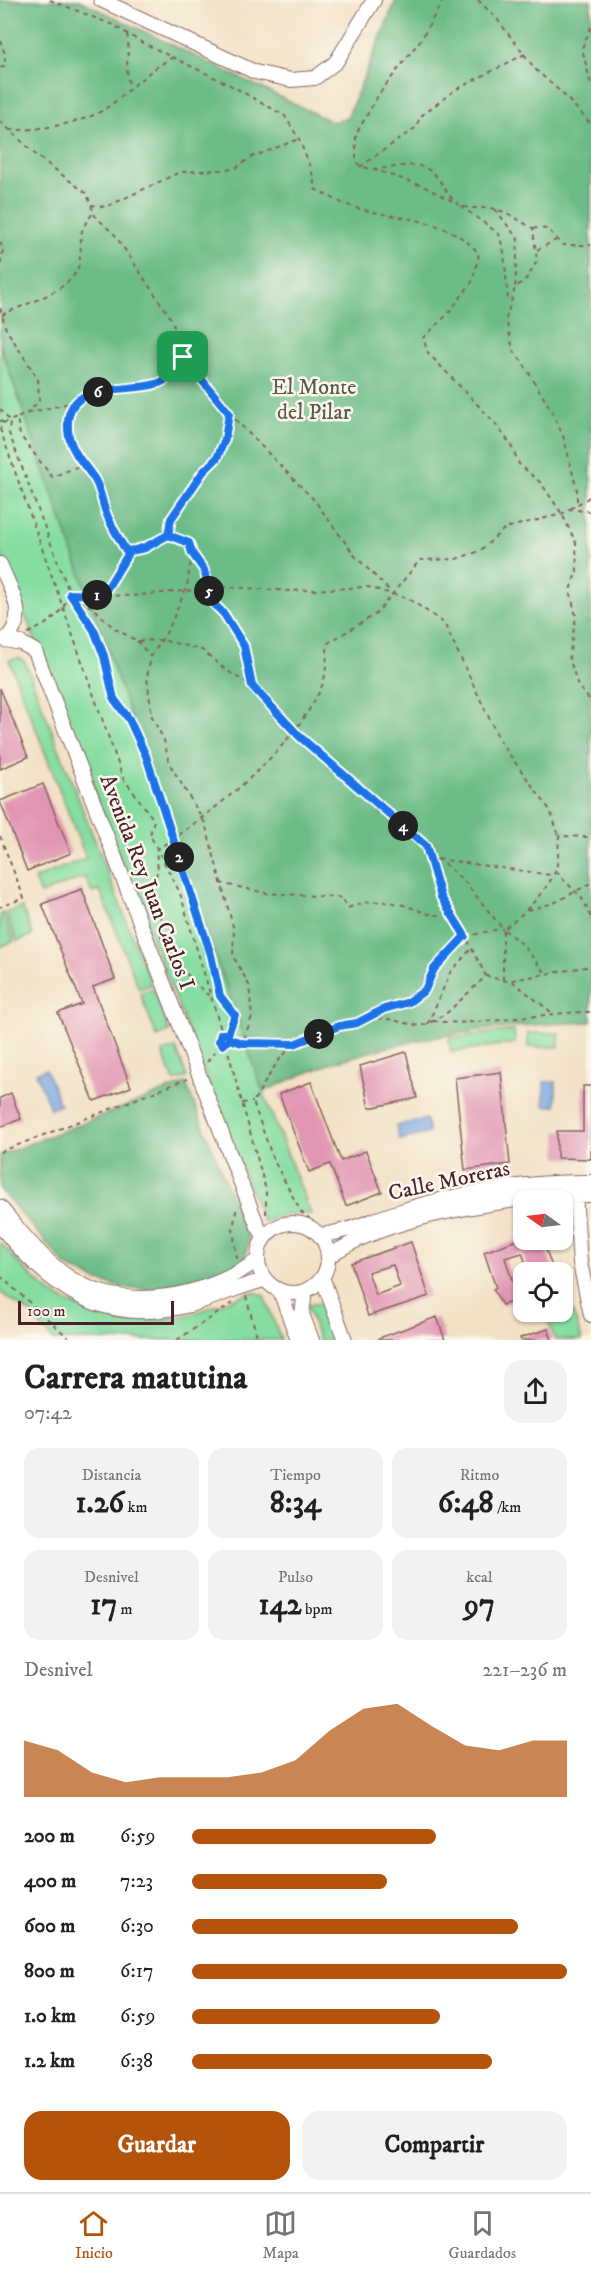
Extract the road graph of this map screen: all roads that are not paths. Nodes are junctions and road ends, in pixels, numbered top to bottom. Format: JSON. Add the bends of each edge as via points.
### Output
{"nodes":[{"id":1,"x":101,"y":0,"type":"edge"},
{"id":2,"x":374,"y":0,"type":"edge"},
{"id":3,"x":0,"y":564,"type":"edge"},
{"id":4,"x":4,"y":640,"type":"edge"},
{"id":5,"x":591,"y":1182,"type":"edge"},
{"id":6,"x":575,"y":1195,"type":"junction"},
{"id":7,"x":591,"y":1195,"type":"edge"},
{"id":8,"x":0,"y":1207,"type":"edge"},
{"id":9,"x":0,"y":1226,"type":"edge"},
{"id":10,"x":319,"y":1235,"type":"junction"},
{"id":11,"x":265,"y":1237,"type":"junction"},
{"id":12,"x":328,"y":1257,"type":"junction"},
{"id":13,"x":258,"y":1260,"type":"junction"},
{"id":14,"x":322,"y":1277,"type":"junction"},
{"id":15,"x":265,"y":1280,"type":"junction"},
{"id":16,"x":280,"y":1291,"type":"junction"},
{"id":17,"x":305,"y":1291,"type":"junction"},
{"id":18,"x":591,"y":1315,"type":"edge"},
{"id":19,"x":298,"y":1340,"type":"edge"},
{"id":20,"x":312,"y":1340,"type":"edge"},
{"id":21,"x":345,"y":1340,"type":"edge"}],
"edges":[{"from":1,"to":2,"type":"street","via":[[255,72],[291,80],[315,78],[336,62]]},
{"from":3,"to":4,"type":"street","name":"Avenida Rey Juan Carlos I","via":[[19,611],[17,627]]},
{"from":4,"to":11,"type":"street","name":"Avenida Rey Juan Carlos I","via":[[35,651]]},
{"from":5,"to":10,"type":"street","name":"Calle Moreras","via":[[468,1194],[339,1233]]},
{"from":6,"to":7,"type":"street","name":"Calle Moreras"},
{"from":6,"to":12,"type":"street","name":"Calle Moreras","via":[[473,1207],[398,1226],[343,1246]]},
{"from":6,"to":18,"type":"street","via":[[580,1263]]},
{"from":8,"to":13,"type":"street","via":[[38,1252],[69,1277],[124,1297],[156,1298],[186,1293],[240,1272]]},
{"from":9,"to":15,"type":"street","via":[[29,1261],[63,1289],[123,1309],[158,1311],[188,1305]]},
{"from":10,"to":11,"type":"street","via":[[312,1228],[292,1223],[273,1229]]},
{"from":10,"to":12,"type":"street"},
{"from":11,"to":13,"type":"street"},
{"from":12,"to":14,"type":"street"},
{"from":13,"to":15,"type":"street"},
{"from":14,"to":17,"type":"street"},
{"from":14,"to":21,"type":"street"},
{"from":15,"to":16,"type":"street"},
{"from":16,"to":17,"type":"street"},
{"from":16,"to":19,"type":"street"},
{"from":17,"to":20,"type":"street","via":[[303,1314]]}]}
